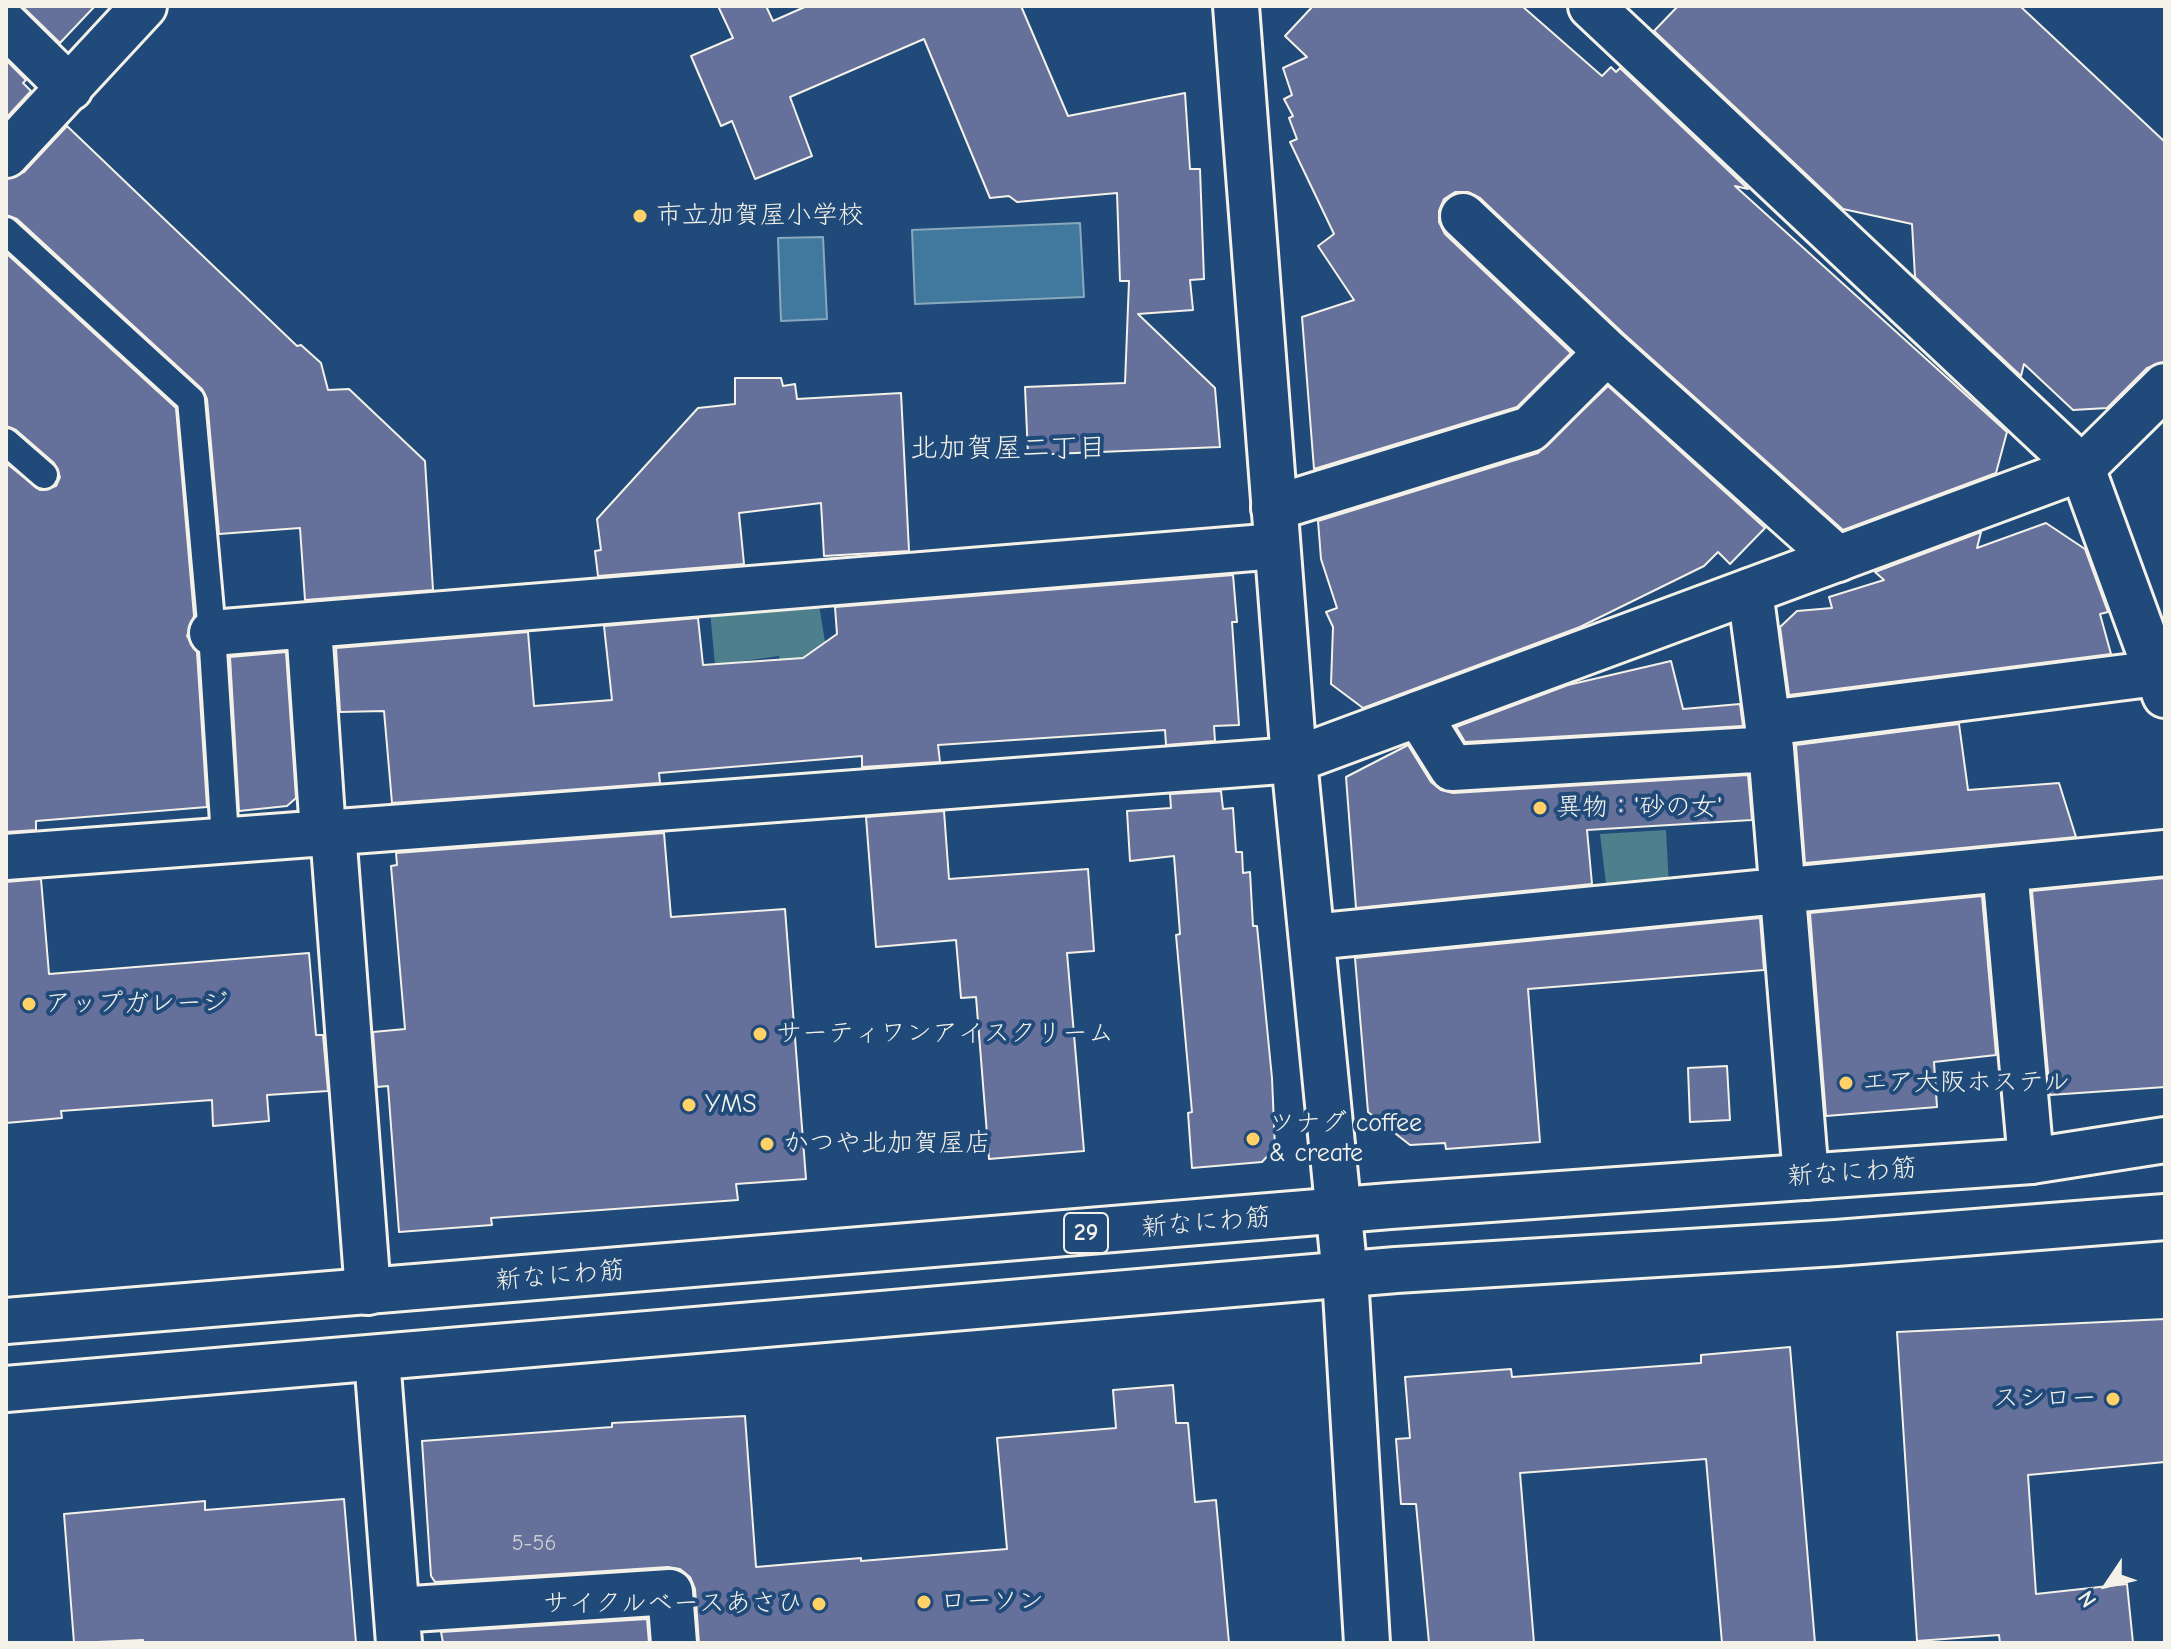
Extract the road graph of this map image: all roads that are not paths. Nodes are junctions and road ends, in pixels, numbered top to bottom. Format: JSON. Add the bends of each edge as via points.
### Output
{"nodes":[{"id":1,"x":144,"y":6,"type":"edge"},
{"id":2,"x":1236,"y":6,"type":"edge"},
{"id":3,"x":1591,"y":6,"type":"edge"},
{"id":4,"x":6,"y":25,"type":"edge"},
{"id":5,"x":70,"y":88,"type":"junction"},
{"id":6,"x":6,"y":155,"type":"edge"},
{"id":7,"x":1463,"y":216,"type":"dead end"},
{"id":8,"x":6,"y":231,"type":"edge"},
{"id":9,"x":1607,"y":352,"type":"junction"},
{"id":10,"x":2165,"y":386,"type":"edge"},
{"id":11,"x":6,"y":442,"type":"edge"},
{"id":12,"x":2082,"y":468,"type":"junction"},
{"id":13,"x":44,"y":475,"type":"dead end"},
{"id":14,"x":1275,"y":527,"type":"junction"},
{"id":15,"x":1838,"y":559,"type":"junction"},
{"id":16,"x":1750,"y":591,"type":"junction"},
{"id":17,"x":309,"y":627,"type":"junction"},
{"id":18,"x":212,"y":633,"type":"junction"},
{"id":19,"x":2161,"y":684,"type":"edge"},
{"id":20,"x":1418,"y":714,"type":"junction"},
{"id":21,"x":1770,"y":736,"type":"junction"},
{"id":22,"x":1294,"y":760,"type":"junction"},
{"id":23,"x":328,"y":832,"type":"junction"},
{"id":24,"x":225,"y":838,"type":"junction"},
{"id":25,"x":2165,"y":853,"type":"edge"},
{"id":26,"x":6,"y":857,"type":"edge"},
{"id":27,"x":2005,"y":869,"type":"junction"},
{"id":28,"x":1782,"y":890,"type":"junction"},
{"id":29,"x":1312,"y":937,"type":"junction"},
{"id":30,"x":2165,"y":1140,"type":"edge"},
{"id":31,"x":2031,"y":1161,"type":"junction"},
{"id":32,"x":1806,"y":1177,"type":"junction"},
{"id":33,"x":1338,"y":1212,"type":"junction"},
{"id":34,"x":2165,"y":1217,"type":"edge"},
{"id":35,"x":1345,"y":1276,"type":"junction"},
{"id":36,"x":368,"y":1292,"type":"junction"},
{"id":37,"x":6,"y":1321,"type":"edge"},
{"id":38,"x":377,"y":1358,"type":"junction"},
{"id":39,"x":6,"y":1389,"type":"edge"},
{"id":40,"x":398,"y":1627,"type":"edge"},
{"id":41,"x":674,"y":1643,"type":"edge"},
{"id":42,"x":1367,"y":1643,"type":"edge"}],
"edges":[{"from":1,"to":5,"type":"street"},
{"from":2,"to":14,"type":"street"},
{"from":3,"to":12,"type":"street"},
{"from":4,"to":5,"type":"street"},
{"from":5,"to":6,"type":"street"},
{"from":7,"to":9,"type":"street"},
{"from":8,"to":18,"type":"lane","via":[[191,400]]},
{"from":9,"to":14,"type":"street","via":[[1530,429]]},
{"from":9,"to":15,"type":"street"},
{"from":10,"to":12,"type":"street"},
{"from":11,"to":13,"type":"lane"},
{"from":12,"to":15,"type":"street"},
{"from":12,"to":19,"type":"street"},
{"from":14,"to":17,"type":"street"},
{"from":14,"to":22,"type":"street"},
{"from":15,"to":16,"type":"street"},
{"from":16,"to":20,"type":"street"},
{"from":16,"to":21,"type":"street"},
{"from":17,"to":18,"type":"street"},
{"from":17,"to":23,"type":"street"},
{"from":18,"to":24,"type":"lane"},
{"from":19,"to":21,"type":"street"},
{"from":20,"to":21,"type":"street","via":[[1452,768]]},
{"from":20,"to":22,"type":"street"},
{"from":21,"to":28,"type":"street"},
{"from":22,"to":23,"type":"street"},
{"from":22,"to":29,"type":"street"},
{"from":23,"to":24,"type":"street"},
{"from":23,"to":36,"type":"street"},
{"from":24,"to":26,"type":"street"},
{"from":25,"to":27,"type":"street"},
{"from":27,"to":28,"type":"street"},
{"from":27,"to":31,"type":"street"},
{"from":28,"to":29,"type":"street"},
{"from":28,"to":32,"type":"street"},
{"from":29,"to":33,"type":"street"},
{"from":30,"to":31,"type":"street","name":"新なにわ筋","number":"29"},
{"from":31,"to":32,"type":"street","name":"新なにわ筋","number":"29"},
{"from":32,"to":33,"type":"street","name":"新なにわ筋","number":"29"},
{"from":33,"to":35,"type":"street"},
{"from":33,"to":36,"type":"street","name":"新なにわ筋","number":"29"},
{"from":34,"to":35,"type":"street"},
{"from":35,"to":38,"type":"street"},
{"from":35,"to":42,"type":"street"},
{"from":36,"to":37,"type":"street","name":"新なにわ筋","number":"29"},
{"from":38,"to":39,"type":"street"},
{"from":38,"to":40,"type":"street"},
{"from":40,"to":41,"type":"street","via":[[670,1592]]}]}
